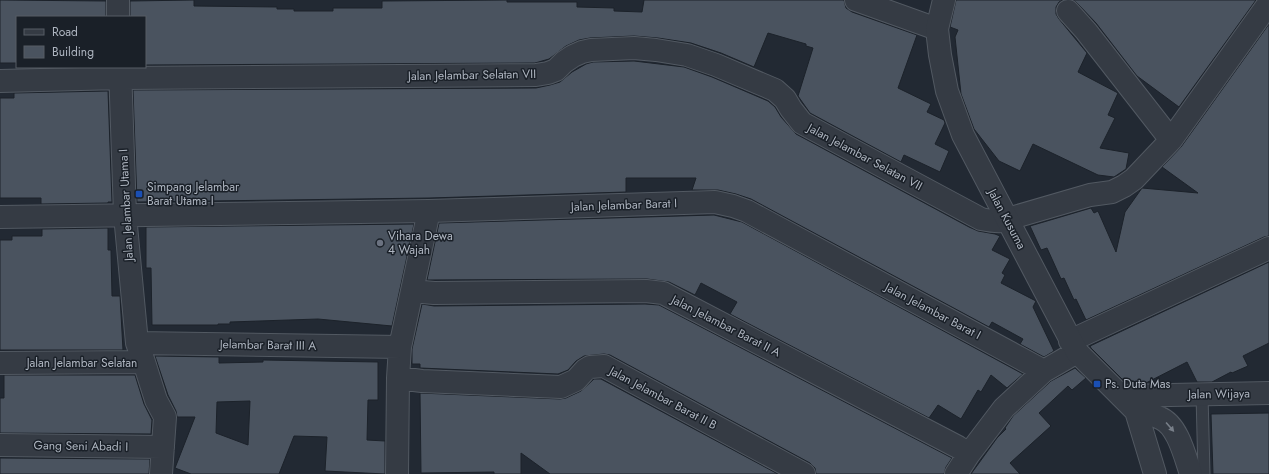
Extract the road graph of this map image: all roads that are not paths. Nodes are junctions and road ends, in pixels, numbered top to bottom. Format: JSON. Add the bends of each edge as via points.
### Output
{"nodes":[{"id":1,"x":118,"y":0,"type":"edge"},
{"id":2,"x":856,"y":0,"type":"edge"},
{"id":3,"x":944,"y":0,"type":"edge"},
{"id":4,"x":1269,"y":3,"type":"edge"},
{"id":5,"x":1068,"y":11,"type":"dead end"},
{"id":6,"x":118,"y":16,"type":"edge"},
{"id":7,"x":937,"y":29,"type":"junction"},
{"id":8,"x":121,"y":72,"type":"edge"},
{"id":9,"x":0,"y":81,"type":"edge"},
{"id":10,"x":1171,"y":140,"type":"junction"},
{"id":11,"x":429,"y":212,"type":"junction"},
{"id":12,"x":125,"y":215,"type":"junction"},
{"id":13,"x":0,"y":217,"type":"edge"},
{"id":14,"x":1008,"y":221,"type":"junction"},
{"id":15,"x":1269,"y":248,"type":"edge"},
{"id":16,"x":412,"y":291,"type":"junction"},
{"id":17,"x":400,"y":347,"type":"junction"},
{"id":18,"x":1074,"y":347,"type":"junction"},
{"id":19,"x":140,"y":353,"type":"junction"},
{"id":20,"x":0,"y":363,"type":"edge"},
{"id":21,"x":1044,"y":370,"type":"junction"},
{"id":22,"x":398,"y":378,"type":"junction"},
{"id":23,"x":1269,"y":393,"type":"edge"},
{"id":24,"x":1202,"y":394,"type":"junction"},
{"id":25,"x":1121,"y":396,"type":"junction"},
{"id":26,"x":1136,"y":411,"type":"junction"},
{"id":27,"x":0,"y":445,"type":"edge"},
{"id":28,"x":163,"y":447,"type":"junction"},
{"id":29,"x":968,"y":454,"type":"junction"},
{"id":30,"x":161,"y":474,"type":"edge"},
{"id":31,"x":397,"y":474,"type":"edge"},
{"id":32,"x":804,"y":474,"type":"edge"},
{"id":33,"x":956,"y":474,"type":"edge"},
{"id":34,"x":1155,"y":474,"type":"edge"},
{"id":35,"x":1191,"y":474,"type":"edge"},
{"id":36,"x":1204,"y":474,"type":"edge"}],
"edges":[{"from":1,"to":6,"type":"street"},
{"from":2,"to":7,"type":"street"},
{"from":3,"to":7,"type":"street","name":"Jalan Kusuma"},
{"from":4,"to":10,"type":"street"},
{"from":5,"to":10,"type":"street"},
{"from":7,"to":14,"type":"street","name":"Jalan Kusuma","via":[[947,91],[956,117]]},
{"from":8,"to":9,"type":"street","name":"Jalan Jelambar Selatan VII"},
{"from":8,"to":12,"type":"street","name":"Jalan Jelambar Utama I"},
{"from":8,"to":14,"type":"street","name":"Jalan Jelambar Selatan VII","via":[[536,74],[556,70],[564,62],[582,52],[634,48],[687,55],[775,90],[785,99],[802,123],[981,219]]},
{"from":10,"to":14,"type":"street","via":[[1134,179],[1112,192],[1090,195]]},
{"from":11,"to":12,"type":"street","name":"Jalan Jelambar Barat I"},
{"from":11,"to":16,"type":"street"},
{"from":11,"to":21,"type":"street","name":"Jalan Jelambar Barat I","via":[[714,202],[733,206],[747,211]]},
{"from":12,"to":13,"type":"street","name":"Jalan Jelambar Barat I"},
{"from":12,"to":19,"type":"street","name":"Jalan Jelambar Utama I"},
{"from":14,"to":18,"type":"street","name":"Jalan Kusuma"},
{"from":15,"to":18,"type":"street"},
{"from":16,"to":17,"type":"street"},
{"from":16,"to":29,"type":"street","name":"Jalan Jelambar Barat II A","via":[[662,293]]},
{"from":17,"to":19,"type":"street","name":"Jelambar Barat III A"},
{"from":17,"to":22,"type":"street"},
{"from":18,"to":21,"type":"street"},
{"from":18,"to":25,"type":"street","name":"Jalan Kusuma"},
{"from":19,"to":20,"type":"street","name":"Jalan Jelambar Selatan"},
{"from":19,"to":28,"type":"street","name":"Jalan Jelambar Utama I","via":[[156,400],[165,417]]},
{"from":21,"to":29,"type":"street","via":[[1004,408]]},
{"from":22,"to":31,"type":"street"},
{"from":22,"to":32,"type":"street","name":"Jalan Jelambar Barat II B","via":[[561,387],[576,380],[590,367],[604,366]]},
{"from":23,"to":24,"type":"street","name":"Jalan Wijaya"},
{"from":24,"to":25,"type":"street","name":"Jalan Wijaya"},
{"from":24,"to":36,"type":"lane"},
{"from":25,"to":26,"type":"street","name":"Jalan Kusuma"},
{"from":26,"to":34,"type":"street","name":"Jalan Kusuma"},
{"from":26,"to":35,"type":"street","name":"Jalan Kusuma","one_way":true,"via":[[1161,418],[1173,428]]},
{"from":27,"to":28,"type":"street","name":"Gang Seni Abadi I"},
{"from":28,"to":30,"type":"street","name":"Jalan Jelambar Utama I"},
{"from":29,"to":33,"type":"street"}]}
